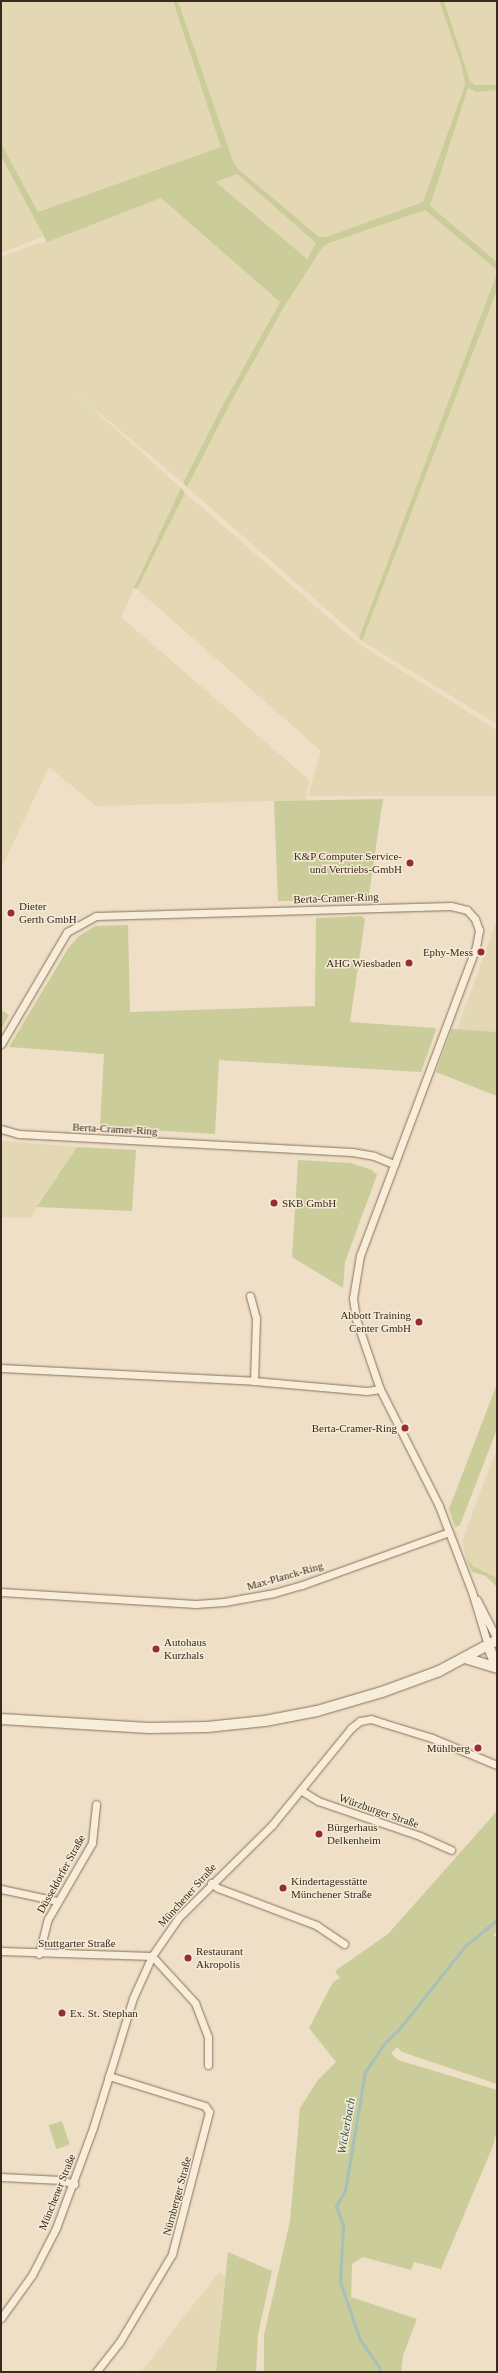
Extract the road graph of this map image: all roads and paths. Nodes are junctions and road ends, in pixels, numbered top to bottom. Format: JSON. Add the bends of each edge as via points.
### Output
{"nodes":[{"id":1,"x":1,"y":1044,"type":"edge"},
{"id":2,"x":1,"y":1129,"type":"edge"},
{"id":3,"x":394,"y":1164,"type":"junction"},
{"id":4,"x":250,"y":1296,"type":"dead end"},
{"id":5,"x":1,"y":1368,"type":"edge"},
{"id":6,"x":254,"y":1381,"type":"junction"},
{"id":7,"x":380,"y":1389,"type":"junction"},
{"id":8,"x":449,"y":1532,"type":"junction"},
{"id":9,"x":1,"y":1592,"type":"edge"},
{"id":10,"x":472,"y":1592,"type":"junction"},
{"id":11,"x":486,"y":1614,"type":"junction"},
{"id":12,"x":497,"y":1621,"type":"edge"},
{"id":13,"x":494,"y":1641,"type":"edge"},
{"id":14,"x":465,"y":1658,"type":"junction"},
{"id":15,"x":497,"y":1668,"type":"edge"},
{"id":16,"x":1,"y":1719,"type":"edge"},
{"id":17,"x":497,"y":1765,"type":"edge"},
{"id":18,"x":302,"y":1791,"type":"junction"},
{"id":19,"x":96,"y":1804,"type":"dead end"},
{"id":20,"x":450,"y":1850,"type":"dead end"},
{"id":21,"x":211,"y":1883,"type":"junction"},
{"id":22,"x":1,"y":1889,"type":"edge"},
{"id":23,"x":57,"y":1901,"type":"junction"},
{"id":24,"x":344,"y":1944,"type":"dead end"},
{"id":25,"x":1,"y":1951,"type":"edge"},
{"id":26,"x":39,"y":1954,"type":"junction"},
{"id":27,"x":152,"y":1956,"type":"junction"},
{"id":28,"x":208,"y":2065,"type":"dead end"},
{"id":29,"x":109,"y":2076,"type":"junction"},
{"id":30,"x":1,"y":2177,"type":"edge"},
{"id":31,"x":74,"y":2184,"type":"junction"},
{"id":32,"x":1,"y":2318,"type":"edge"},
{"id":33,"x":96,"y":2372,"type":"edge"}],
"edges":[{"from":1,"to":3,"type":"street","name":"Berta-Cramer-Ring","via":[[64,936],[79,923],[96,916],[441,906],[462,908],[471,913],[477,923],[476,947]]},
{"from":2,"to":3,"type":"street","name":"Berta-Cramer-Ring","via":[[19,1134],[352,1152],[374,1156]]},
{"from":3,"to":7,"type":"street","name":"Berta-Cramer-Ring","via":[[360,1255],[354,1283],[356,1319]]},
{"from":4,"to":6,"type":"street","via":[[256,1318]]},
{"from":5,"to":6,"type":"street"},
{"from":6,"to":7,"type":"street","via":[[367,1391]]},
{"from":7,"to":8,"type":"street","via":[[426,1478]]},
{"from":8,"to":9,"type":"street","name":"Max-Planck-Ring","via":[[302,1585],[240,1600],[196,1604]]},
{"from":8,"to":10,"type":"street"},
{"from":10,"to":11,"type":"street"},
{"from":10,"to":13,"type":"street"},
{"from":11,"to":12,"type":"street"},
{"from":11,"to":13,"type":"street"},
{"from":13,"to":14,"type":"main road"},
{"from":13,"to":15,"type":"main road"},
{"from":14,"to":15,"type":"main road"},
{"from":14,"to":16,"type":"main road","via":[[382,1692],[317,1711],[265,1721],[207,1727],[149,1728]]},
{"from":17,"to":18,"type":"street","name":"Münchener Straße","via":[[432,1738],[365,1719],[351,1728]]},
{"from":18,"to":20,"type":"street","name":"Würzburger Straße","via":[[318,1801],[420,1836]]},
{"from":18,"to":21,"type":"street","name":"Münchener Straße","via":[[272,1826]]},
{"from":19,"to":23,"type":"street","name":"Düsseldorfer Straße","via":[[92,1844]]},
{"from":21,"to":24,"type":"street","via":[[218,1888],[316,1925]]},
{"from":21,"to":27,"type":"street","name":"Münchener Straße","via":[[179,1917]]},
{"from":22,"to":23,"type":"street"},
{"from":23,"to":26,"type":"street","name":"Düsseldorfer Straße","via":[[44,1931]]},
{"from":25,"to":26,"type":"street","name":"Stuttgarter Straße"},
{"from":26,"to":27,"type":"street","name":"Stuttgarter Straße"},
{"from":27,"to":28,"type":"street","via":[[159,1960],[195,2003],[208,2037]]},
{"from":27,"to":29,"type":"street","name":"Münchener Straße","via":[[133,1998]]},
{"from":29,"to":31,"type":"street","name":"Münchener Straße"},
{"from":29,"to":33,"type":"street","name":"Nürnberger Straße","via":[[205,2106],[209,2112],[172,2254],[119,2343]]},
{"from":30,"to":31,"type":"street","via":[[61,2180]]},
{"from":31,"to":32,"type":"street","name":"Münchener Straße","via":[[32,2275]]}]}
